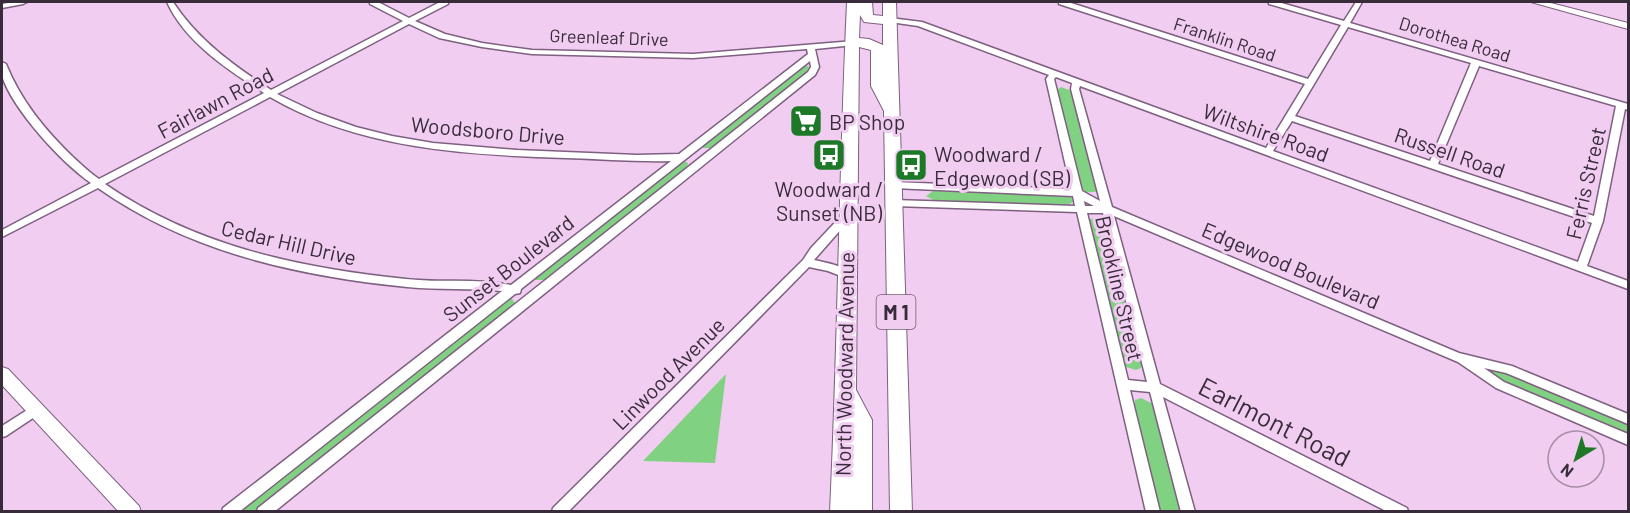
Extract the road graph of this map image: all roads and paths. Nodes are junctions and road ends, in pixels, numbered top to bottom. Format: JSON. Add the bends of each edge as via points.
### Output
{"nodes":[{"id":1,"x":23,"y":2,"type":"edge"},
{"id":2,"x":170,"y":2,"type":"edge"},
{"id":3,"x":374,"y":2,"type":"edge"},
{"id":4,"x":445,"y":2,"type":"edge"},
{"id":5,"x":854,"y":2,"type":"edge"},
{"id":6,"x":866,"y":2,"type":"edge"},
{"id":7,"x":889,"y":2,"type":"edge"},
{"id":8,"x":1062,"y":2,"type":"edge"},
{"id":9,"x":1272,"y":2,"type":"edge"},
{"id":10,"x":1359,"y":2,"type":"edge"},
{"id":11,"x":1536,"y":2,"type":"edge"},
{"id":12,"x":2,"y":6,"type":"edge"},
{"id":13,"x":890,"y":20,"type":"junction"},
{"id":14,"x":408,"y":21,"type":"junction"},
{"id":15,"x":1346,"y":24,"type":"junction"},
{"id":16,"x":1629,"y":26,"type":"edge"},
{"id":17,"x":854,"y":43,"type":"junction"},
{"id":18,"x":812,"y":51,"type":"junction"},
{"id":19,"x":1476,"y":62,"type":"junction"},
{"id":20,"x":2,"y":64,"type":"edge"},
{"id":21,"x":1054,"y":74,"type":"junction"},
{"id":22,"x":1076,"y":82,"type":"junction"},
{"id":23,"x":1311,"y":83,"type":"junction"},
{"id":24,"x":269,"y":94,"type":"junction"},
{"id":25,"x":1625,"y":106,"type":"edge"},
{"id":26,"x":892,"y":112,"type":"junction"},
{"id":27,"x":1290,"y":117,"type":"junction"},
{"id":28,"x":1268,"y":152,"type":"junction"},
{"id":29,"x":684,"y":157,"type":"junction"},
{"id":30,"x":705,"y":159,"type":"junction"},
{"id":31,"x":1433,"y":165,"type":"junction"},
{"id":32,"x":98,"y":183,"type":"junction"},
{"id":33,"x":1077,"y":193,"type":"junction"},
{"id":34,"x":894,"y":194,"type":"junction"},
{"id":35,"x":1081,"y":209,"type":"junction"},
{"id":36,"x":1109,"y":210,"type":"junction"},
{"id":37,"x":847,"y":216,"type":"junction"},
{"id":38,"x":1598,"y":221,"type":"junction"},
{"id":39,"x":2,"y":234,"type":"edge"},
{"id":40,"x":807,"y":263,"type":"junction"},
{"id":41,"x":1581,"y":268,"type":"junction"},
{"id":42,"x":846,"y":274,"type":"junction"},
{"id":43,"x":1629,"y":285,"type":"edge"},
{"id":44,"x":513,"y":289,"type":"junction"},
{"id":45,"x":533,"y":294,"type":"junction"},
{"id":46,"x":1457,"y":357,"type":"junction"},
{"id":47,"x":2,"y":375,"type":"edge"},
{"id":48,"x":1123,"y":385,"type":"junction"},
{"id":49,"x":1155,"y":387,"type":"junction"},
{"id":50,"x":846,"y":390,"type":"junction"},
{"id":51,"x":35,"y":410,"type":"junction"},
{"id":52,"x":1629,"y":419,"type":"edge"},
{"id":53,"x":2,"y":432,"type":"edge"},
{"id":54,"x":1629,"y":440,"type":"edge"},
{"id":55,"x":132,"y":512,"type":"edge"},
{"id":56,"x":228,"y":512,"type":"edge"},
{"id":57,"x":263,"y":512,"type":"edge"},
{"id":58,"x":558,"y":512,"type":"edge"},
{"id":59,"x":841,"y":512,"type":"edge"},
{"id":60,"x":861,"y":512,"type":"edge"},
{"id":61,"x":901,"y":512,"type":"edge"},
{"id":62,"x":1153,"y":512,"type":"edge"},
{"id":63,"x":1188,"y":512,"type":"edge"},
{"id":64,"x":1402,"y":512,"type":"edge"}],
"edges":[{"from":1,"to":12,"type":"street"},
{"from":2,"to":24,"type":"street","name":"Woodsboro Drive","via":[[190,31],[212,52]]},
{"from":3,"to":14,"type":"street","name":"Greenleaf Drive"},
{"from":4,"to":14,"type":"street","name":"Fairlawn Road"},
{"from":5,"to":17,"type":"main road","name":"North Woodward Avenue","number":"M 1"},
{"from":6,"to":13,"type":"main road","via":[[869,19]]},
{"from":7,"to":13,"type":"main road","number":"M 1"},
{"from":8,"to":23,"type":"street","name":"Franklin Road"},
{"from":9,"to":15,"type":"street","name":"Dorothea Road"},
{"from":10,"to":15,"type":"street"},
{"from":11,"to":16,"type":"main road"},
{"from":13,"to":21,"type":"street","name":"Wiltshire Road","via":[[919,24]]},
{"from":13,"to":26,"type":"main road","number":"M 1"},
{"from":14,"to":18,"type":"street","name":"Greenleaf Drive","via":[[455,40],[532,52],[693,56]]},
{"from":14,"to":24,"type":"street","name":"Fairlawn Road"},
{"from":15,"to":19,"type":"street","name":"Dorothea Road"},
{"from":15,"to":23,"type":"street"},
{"from":17,"to":18,"type":"street","name":"Greenleaf Drive"},
{"from":17,"to":26,"type":"main road","via":[[864,42],[878,48],[878,86]]},
{"from":17,"to":37,"type":"main road","name":"North Woodward Avenue","number":"M 1"},
{"from":18,"to":29,"type":"street","name":"Sunset Boulevard"},
{"from":18,"to":30,"type":"street","name":"Sunset Boulevard","via":[[812,73]]},
{"from":19,"to":25,"type":"street","name":"Dorothea Road"},
{"from":19,"to":31,"type":"street"},
{"from":20,"to":32,"type":"street","name":"Cedar Hill Drive","via":[[33,120],[64,156]]},
{"from":21,"to":22,"type":"street","name":"Wiltshire Road"},
{"from":21,"to":33,"type":"street","name":"Brookline Street","via":[[1050,79]]},
{"from":22,"to":28,"type":"street","name":"Wiltshire Road"},
{"from":22,"to":36,"type":"street","name":"Brookline Street"},
{"from":23,"to":27,"type":"street"},
{"from":24,"to":29,"type":"street","name":"Woodsboro Drive","via":[[339,126],[416,144],[497,153]]},
{"from":24,"to":32,"type":"street","name":"Fairlawn Road"},
{"from":25,"to":38,"type":"street","name":"Ferris Street"},
{"from":26,"to":34,"type":"main road","number":"M 1"},
{"from":27,"to":28,"type":"street"},
{"from":27,"to":31,"type":"street","name":"Russell Road"},
{"from":28,"to":41,"type":"street","name":"Wiltshire Road"},
{"from":29,"to":30,"type":"street","name":"Woodsboro Drive"},
{"from":29,"to":44,"type":"street","name":"Sunset Boulevard"},
{"from":30,"to":45,"type":"street","name":"Sunset Boulevard"},
{"from":31,"to":38,"type":"street","name":"Russell Road"},
{"from":32,"to":39,"type":"street","name":"Fairlawn Road"},
{"from":32,"to":44,"type":"street","name":"Cedar Hill Drive","via":[[165,224],[263,259],[372,279]]},
{"from":33,"to":34,"type":"street","name":"Edgewood Boulevard"},
{"from":33,"to":35,"type":"street","name":"Brookline Street"},
{"from":33,"to":36,"type":"street","name":"Edgewood Boulevard"},
{"from":34,"to":35,"type":"street","name":"Edgewood Boulevard"},
{"from":34,"to":61,"type":"main road","number":"M 1"},
{"from":35,"to":36,"type":"street","name":"Edgewood Boulevard"},
{"from":35,"to":48,"type":"street","name":"Brookline Street"},
{"from":36,"to":46,"type":"street","name":"Edgewood Boulevard"},
{"from":36,"to":49,"type":"street","name":"Brookline Street"},
{"from":37,"to":40,"type":"street","name":"Linwood Avenue"},
{"from":37,"to":42,"type":"main road","name":"North Woodward Avenue","number":"M 1"},
{"from":38,"to":41,"type":"street","name":"Ferris Street"},
{"from":40,"to":42,"type":"street"},
{"from":40,"to":58,"type":"street","name":"Linwood Avenue"},
{"from":41,"to":43,"type":"street","name":"Wiltshire Road"},
{"from":42,"to":50,"type":"main road","name":"North Woodward Avenue","number":"M 1"},
{"from":44,"to":45,"type":"street","name":"Cedar Hill Drive"},
{"from":44,"to":56,"type":"street","name":"Sunset Boulevard"},
{"from":45,"to":57,"type":"street","name":"Sunset Boulevard"},
{"from":46,"to":52,"type":"street","name":"Edgewood Boulevard","via":[[1508,369]]},
{"from":46,"to":54,"type":"street","name":"Edgewood Boulevard","via":[[1500,385]]},
{"from":47,"to":51,"type":"main road"},
{"from":48,"to":49,"type":"street","name":"Earlmont Road"},
{"from":48,"to":62,"type":"street","name":"Brookline Street"},
{"from":49,"to":63,"type":"street","name":"Brookline Street"},
{"from":49,"to":64,"type":"street","name":"Earlmont Road"},
{"from":50,"to":59,"type":"main road","name":"North Woodward Avenue","number":"M 1"},
{"from":50,"to":60,"type":"main road","via":[[861,420]]},
{"from":51,"to":53,"type":"street"},
{"from":51,"to":55,"type":"main road"}]}
